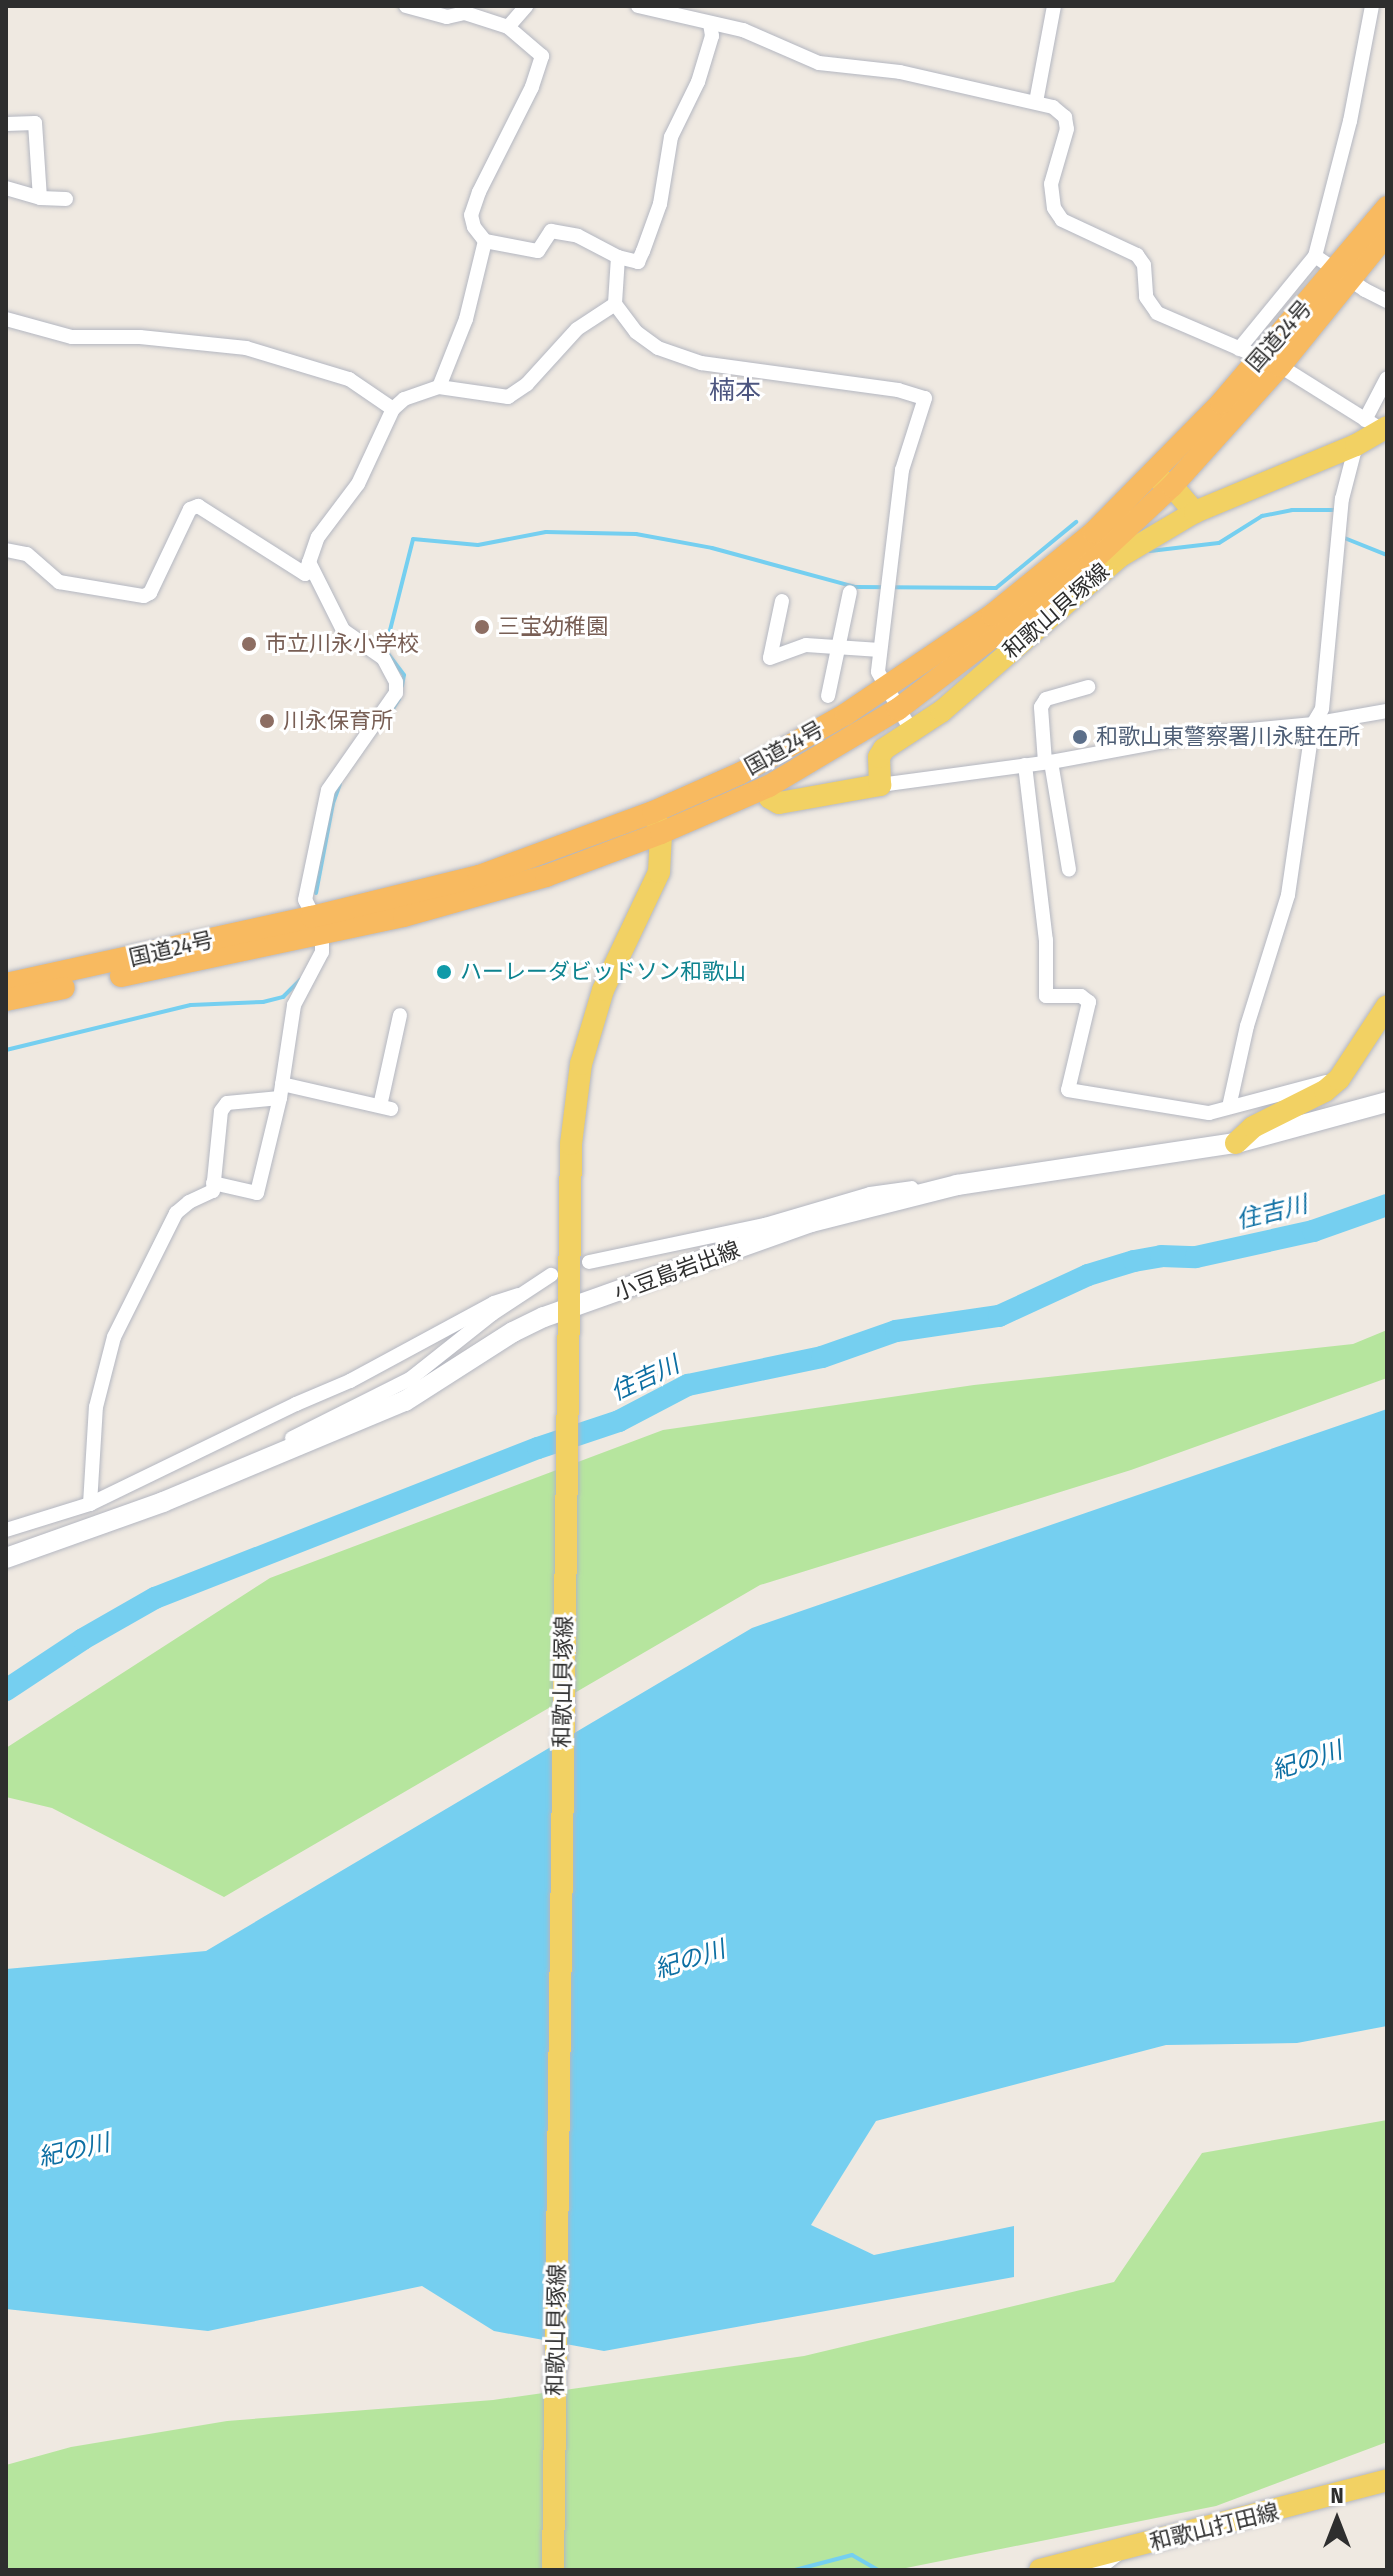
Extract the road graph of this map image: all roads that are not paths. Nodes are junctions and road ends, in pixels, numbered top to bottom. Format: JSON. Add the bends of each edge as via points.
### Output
{"nodes":[{"id":1,"x":406,"y":6,"type":"edge"},
{"id":2,"x":526,"y":6,"type":"edge"},
{"id":3,"x":638,"y":6,"type":"edge"},
{"id":4,"x":1054,"y":6,"type":"edge"},
{"id":5,"x":1372,"y":6,"type":"edge"},
{"id":6,"x":710,"y":23,"type":"junction"},
{"id":7,"x":508,"y":27,"type":"junction"},
{"id":8,"x":1036,"y":102,"type":"junction"},
{"id":9,"x":6,"y":124,"type":"edge"},
{"id":10,"x":6,"y":188,"type":"edge"},
{"id":11,"x":40,"y":198,"type":"junction"},
{"id":12,"x":66,"y":199,"type":"dead end"},
{"id":13,"x":1387,"y":207,"type":"edge"},
{"id":14,"x":1387,"y":234,"type":"edge"},
{"id":15,"x":485,"y":241,"type":"junction"},
{"id":16,"x":1315,"y":256,"type":"junction"},
{"id":17,"x":618,"y":257,"type":"junction"},
{"id":18,"x":1343,"y":276,"type":"junction"},
{"id":19,"x":1387,"y":301,"type":"edge"},
{"id":20,"x":615,"y":304,"type":"junction"},
{"id":21,"x":6,"y":319,"type":"edge"},
{"id":22,"x":1239,"y":349,"type":"junction"},
{"id":23,"x":1270,"y":362,"type":"junction"},
{"id":24,"x":1387,"y":378,"type":"edge"},
{"id":25,"x":439,"y":387,"type":"junction"},
{"id":26,"x":393,"y":409,"type":"junction"},
{"id":27,"x":1380,"y":428,"type":"edge"},
{"id":28,"x":1356,"y":445,"type":"junction"},
{"id":29,"x":1162,"y":480,"type":"junction"},
{"id":30,"x":1195,"y":512,"type":"junction"},
{"id":31,"x":6,"y":550,"type":"edge"},
{"id":32,"x":309,"y":562,"type":"junction"},
{"id":33,"x":850,"y":592,"type":"dead end"},
{"id":34,"x":782,"y":601,"type":"dead end"},
{"id":35,"x":838,"y":647,"type":"junction"},
{"id":36,"x":880,"y":650,"type":"junction"},
{"id":37,"x":886,"y":687,"type":"junction"},
{"id":38,"x":1088,"y":687,"type":"dead end"},
{"id":39,"x":828,"y":696,"type":"dead end"},
{"id":40,"x":898,"y":709,"type":"junction"},
{"id":41,"x":1387,"y":711,"type":"edge"},
{"id":42,"x":1313,"y":724,"type":"junction"},
{"id":43,"x":911,"y":730,"type":"junction"},
{"id":44,"x":1048,"y":762,"type":"junction"},
{"id":45,"x":1025,"y":765,"type":"junction"},
{"id":46,"x":880,"y":785,"type":"junction"},
{"id":47,"x":765,"y":788,"type":"junction"},
{"id":48,"x":657,"y":823,"type":"junction"},
{"id":49,"x":1069,"y":869,"type":"dead end"},
{"id":50,"x":317,"y":925,"type":"junction"},
{"id":51,"x":6,"y":984,"type":"edge"},
{"id":52,"x":6,"y":1000,"type":"edge"},
{"id":53,"x":1387,"y":1006,"type":"edge"},
{"id":54,"x":400,"y":1015,"type":"dead end"},
{"id":55,"x":1339,"y":1079,"type":"junction"},
{"id":56,"x":281,"y":1091,"type":"junction"},
{"id":57,"x":1387,"y":1102,"type":"edge"},
{"id":58,"x":1229,"y":1107,"type":"junction"},
{"id":59,"x":1236,"y":1143,"type":"junction"},
{"id":60,"x":213,"y":1183,"type":"junction"},
{"id":61,"x":957,"y":1185,"type":"junction"},
{"id":62,"x":579,"y":1261,"type":"junction"},
{"id":63,"x":551,"y":1275,"type":"dead end"},
{"id":64,"x":519,"y":1295,"type":"junction"},
{"id":65,"x":568,"y":1308,"type":"junction"},
{"id":66,"x":226,"y":1476,"type":"junction"},
{"id":67,"x":90,"y":1504,"type":"junction"},
{"id":68,"x":6,"y":1530,"type":"edge"},
{"id":69,"x":6,"y":1558,"type":"edge"},
{"id":70,"x":1387,"y":2480,"type":"edge"},
{"id":71,"x":1122,"y":2550,"type":"junction"},
{"id":72,"x":553,"y":2570,"type":"edge"},
{"id":73,"x":1040,"y":2570,"type":"edge"},
{"id":74,"x":1097,"y":2570,"type":"edge"}],
"edges":[{"from":1,"to":7,"type":"street","via":[[447,17],[465,13]]},
{"from":2,"to":7,"type":"street"},
{"from":3,"to":6,"type":"street"},
{"from":4,"to":8,"type":"street"},
{"from":5,"to":16,"type":"street","via":[[1346,140]]},
{"from":6,"to":8,"type":"street","via":[[743,30],[819,63],[900,72]]},
{"from":6,"to":17,"type":"street","via":[[712,36],[698,82],[671,137],[666,180],[643,251],[638,262]]},
{"from":7,"to":15,"type":"street","via":[[542,56],[471,215]]},
{"from":8,"to":22,"type":"street","via":[[1065,117],[1067,129],[1051,184],[1054,208],[1062,220],[1137,255],[1144,265],[1146,297],[1157,313]]},
{"from":9,"to":11,"type":"street","via":[[35,123]]},
{"from":10,"to":11,"type":"street"},
{"from":11,"to":12,"type":"street"},
{"from":13,"to":18,"type":"highway","name":"国道24号"},
{"from":14,"to":18,"type":"highway","name":"国道24号"},
{"from":15,"to":17,"type":"street","via":[[538,251],[551,231],[578,236]]},
{"from":15,"to":25,"type":"street","via":[[466,319]]},
{"from":16,"to":18,"type":"street"},
{"from":16,"to":22,"type":"street"},
{"from":17,"to":20,"type":"street"},
{"from":18,"to":19,"type":"street"},
{"from":18,"to":23,"type":"highway","name":"国道24号"},
{"from":20,"to":25,"type":"street","via":[[577,329],[527,384],[508,397]]},
{"from":20,"to":36,"type":"street","via":[[636,332],[658,348],[701,363],[925,398],[902,470]]},
{"from":21,"to":26,"type":"street","via":[[72,337],[140,337],[246,348],[349,379]]},
{"from":22,"to":23,"type":"street"},
{"from":23,"to":27,"type":"street"},
{"from":23,"to":29,"type":"highway","name":"国道24号"},
{"from":24,"to":27,"type":"street"},
{"from":25,"to":26,"type":"street","via":[[404,399]]},
{"from":26,"to":32,"type":"street","via":[[358,484],[318,537]]},
{"from":27,"to":28,"type":"main road","name":"和歌山貝塚線"},
{"from":28,"to":30,"type":"main road","name":"和歌山貝塚線"},
{"from":28,"to":42,"type":"street","via":[[1342,499],[1322,709]]},
{"from":29,"to":30,"type":"main road"},
{"from":29,"to":37,"type":"highway","name":"国道24号","via":[[992,615]]},
{"from":29,"to":40,"type":"highway","name":"国道24号","via":[[1083,569]]},
{"from":30,"to":43,"type":"main road","name":"和歌山貝塚線","via":[[1095,576],[942,711]]},
{"from":31,"to":32,"type":"street","via":[[27,554],[59,582],[144,596],[190,509],[198,506],[305,574]]},
{"from":32,"to":50,"type":"street","via":[[343,630],[383,658],[396,682],[396,693],[328,790],[305,900]]},
{"from":33,"to":35,"type":"street"},
{"from":34,"to":35,"type":"street","via":[[770,658],[806,645]]},
{"from":35,"to":36,"type":"street"},
{"from":35,"to":39,"type":"street"},
{"from":36,"to":37,"type":"street","via":[[878,672]]},
{"from":37,"to":40,"type":"street"},
{"from":37,"to":48,"type":"highway","name":"国道24号"},
{"from":38,"to":44,"type":"street","via":[[1046,699],[1041,707]]},
{"from":40,"to":43,"type":"street"},
{"from":40,"to":47,"type":"highway","name":"国道24号"},
{"from":41,"to":42,"type":"street"},
{"from":42,"to":44,"type":"street","via":[[1197,735]]},
{"from":42,"to":58,"type":"street","via":[[1288,895],[1247,1026]]},
{"from":43,"to":46,"type":"main road","name":"和歌山貝塚線","via":[[879,757]]},
{"from":44,"to":45,"type":"street"},
{"from":44,"to":49,"type":"street"},
{"from":45,"to":46,"type":"street"},
{"from":45,"to":58,"type":"street","via":[[1046,940],[1046,996],[1081,996],[1089,1002],[1068,1090],[1209,1113]]},
{"from":46,"to":47,"type":"main road","via":[[779,803]]},
{"from":47,"to":48,"type":"highway","name":"国道24号"},
{"from":48,"to":50,"type":"highway","name":"国道24号","via":[[546,876],[404,916]]},
{"from":48,"to":62,"type":"main road","name":"和歌山貝塚線","via":[[659,872],[603,990],[581,1064],[571,1144]]},
{"from":50,"to":51,"type":"highway","name":"国道24号"},
{"from":50,"to":52,"type":"highway","name":"国道24号"},
{"from":50,"to":56,"type":"street","via":[[322,952],[294,1005]]},
{"from":53,"to":55,"type":"main road"},
{"from":54,"to":56,"type":"street","via":[[385,1107]]},
{"from":55,"to":58,"type":"street"},
{"from":55,"to":59,"type":"main road","via":[[1253,1127]]},
{"from":56,"to":60,"type":"street","via":[[227,1103],[221,1111]]},
{"from":56,"to":60,"type":"street","via":[[257,1193]]},
{"from":57,"to":59,"type":"main road","name":"小豆島岩出線"},
{"from":59,"to":61,"type":"main road","name":"小豆島岩出線"},
{"from":60,"to":67,"type":"street","via":[[213,1191],[176,1213],[114,1337],[96,1407]]},
{"from":61,"to":62,"type":"street","via":[[870,1194],[765,1225]]},
{"from":61,"to":65,"type":"main road","name":"小豆島岩出線","via":[[811,1222]]},
{"from":62,"to":65,"type":"main road","name":"和歌山貝塚線"},
{"from":63,"to":64,"type":"street"},
{"from":64,"to":66,"type":"street","via":[[410,1379],[269,1448]]},
{"from":64,"to":67,"type":"street"},
{"from":65,"to":66,"type":"main road","name":"小豆島岩出線","via":[[513,1332],[405,1401]]},
{"from":65,"to":72,"type":"main road","name":"和歌山貝塚線"},
{"from":66,"to":69,"type":"main road","name":"小豆島岩出線"},
{"from":67,"to":68,"type":"street"},
{"from":70,"to":71,"type":"main road","name":"和歌山打田線"},
{"from":71,"to":73,"type":"main road","name":"和歌山打田線"},
{"from":71,"to":74,"type":"street"}]}
